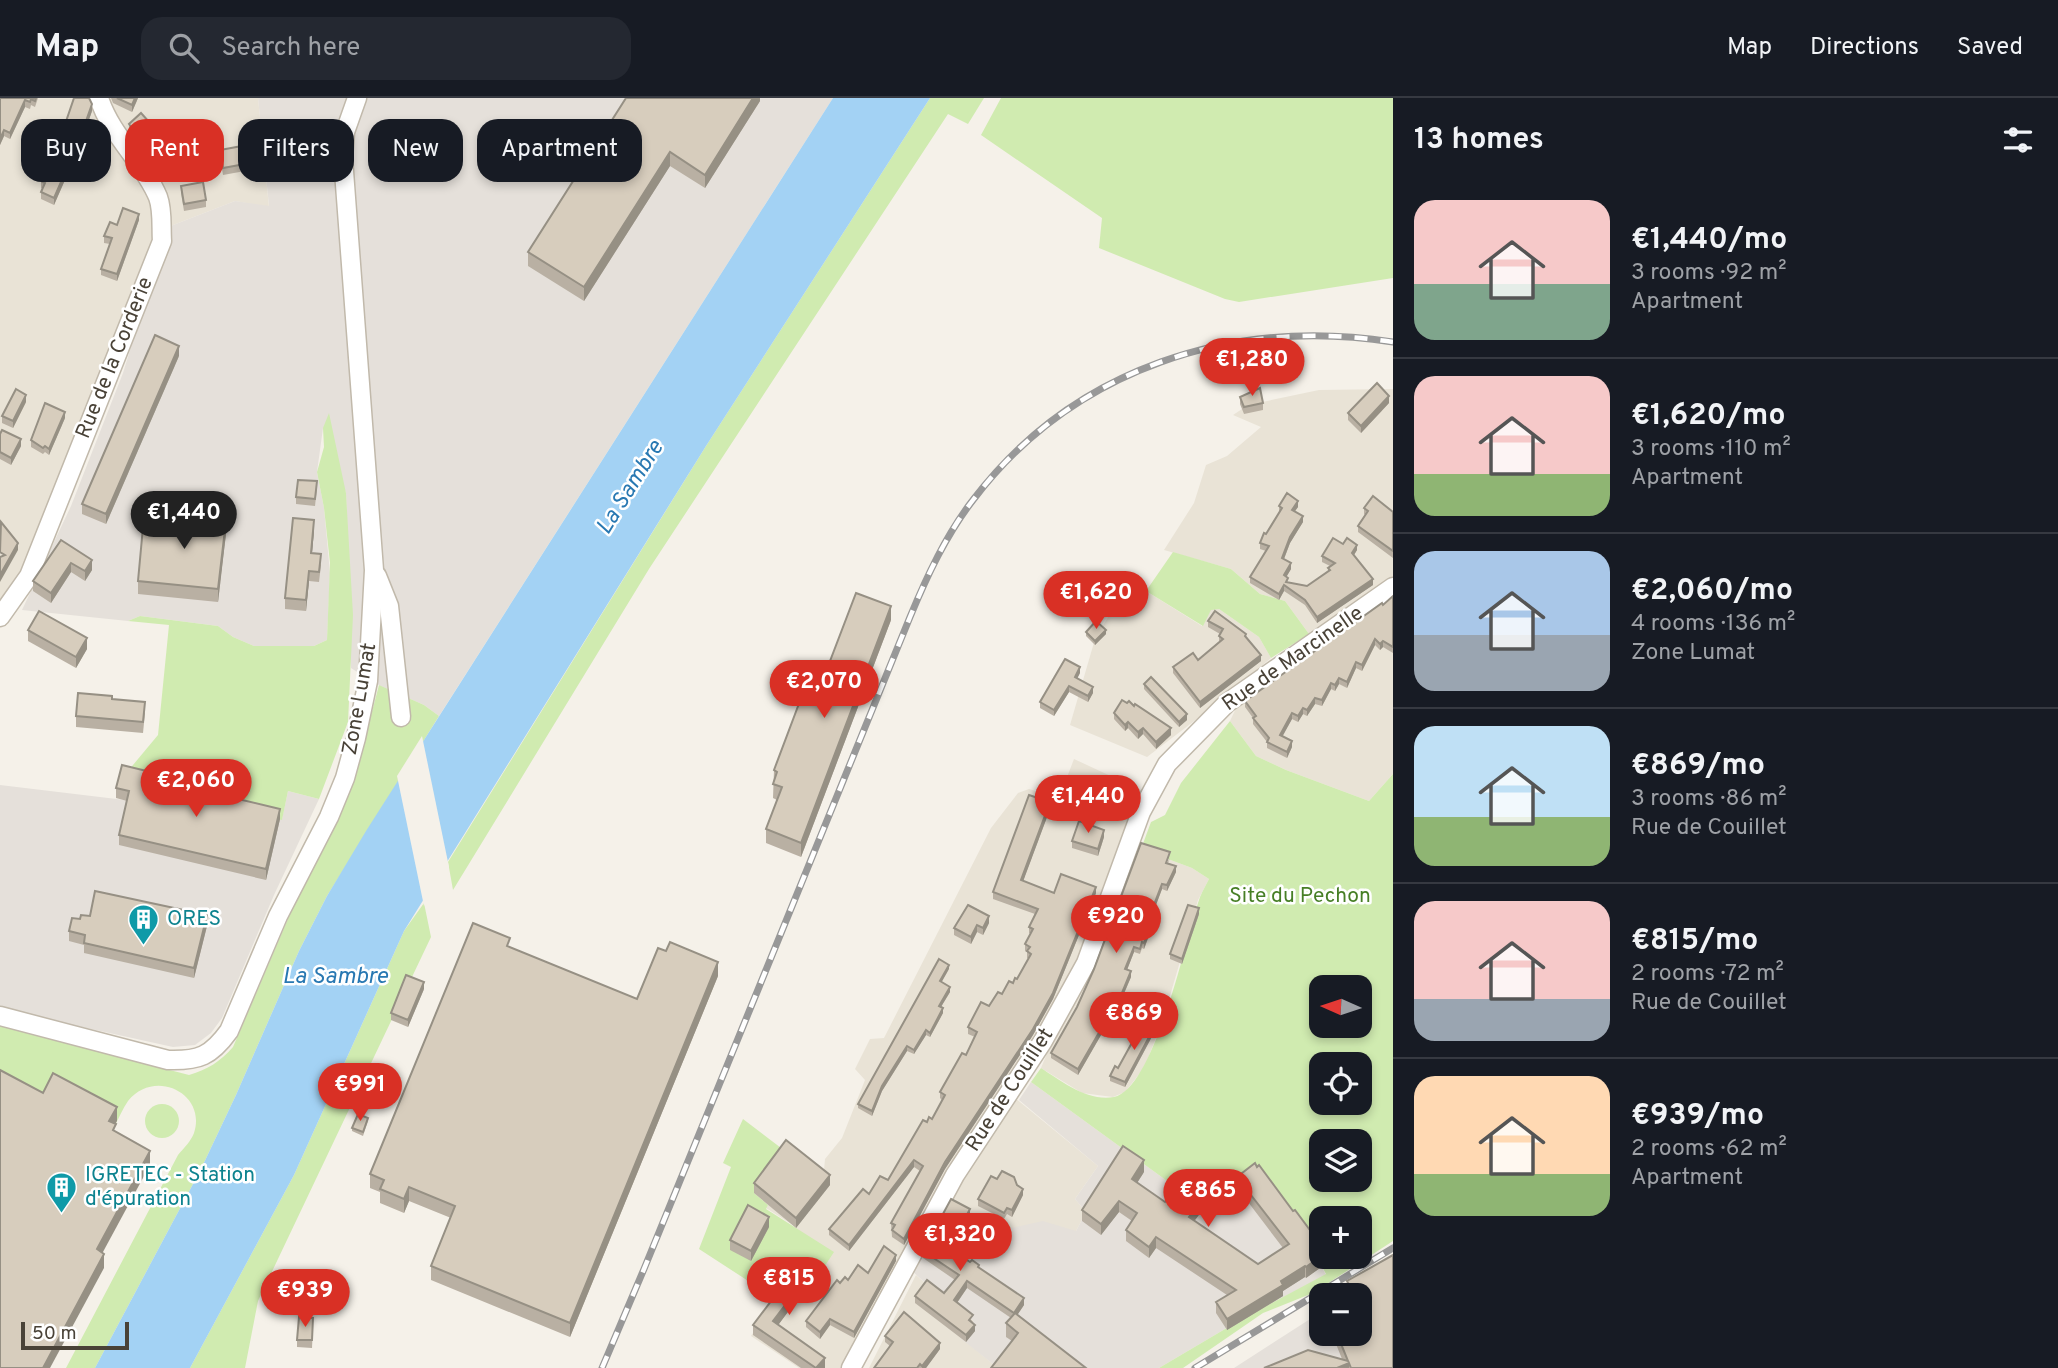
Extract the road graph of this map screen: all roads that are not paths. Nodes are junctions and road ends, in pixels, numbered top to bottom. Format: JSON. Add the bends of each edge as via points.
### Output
{"nodes":[{"id":1,"x":99,"y":98,"type":"edge"},
{"id":2,"x":356,"y":98,"type":"edge"},
{"id":3,"x":374,"y":570,"type":"junction"},
{"id":4,"x":1393,"y":587,"type":"edge"},
{"id":5,"x":0,"y":617,"type":"edge"},
{"id":6,"x":401,"y":717,"type":"dead end"},
{"id":7,"x":1167,"y":764,"type":"joint"},
{"id":8,"x":0,"y":1016,"type":"edge"},
{"id":9,"x":851,"y":1368,"type":"edge"}],
"edges":[{"from":1,"to":5,"type":"street","name":"Rue de la Corderie","via":[[105,117],[159,200],[162,241],[29,576]]},
{"from":2,"to":3,"type":"street","name":"Zone Lumat","via":[[345,132],[343,158]]},
{"from":3,"to":6,"type":"street","via":[[389,606]]},
{"from":3,"to":8,"type":"street","name":"Zone Lumat","via":[[368,681],[345,778],[220,1045],[190,1061],[168,1060]]},
{"from":4,"to":7,"type":"street","name":"Rue de Marcinelle","via":[[1227,703]]},
{"from":7,"to":9,"type":"street","name":"Rue de Couillet","via":[[1141,812],[1086,963],[1043,1041],[955,1175]]}]}
